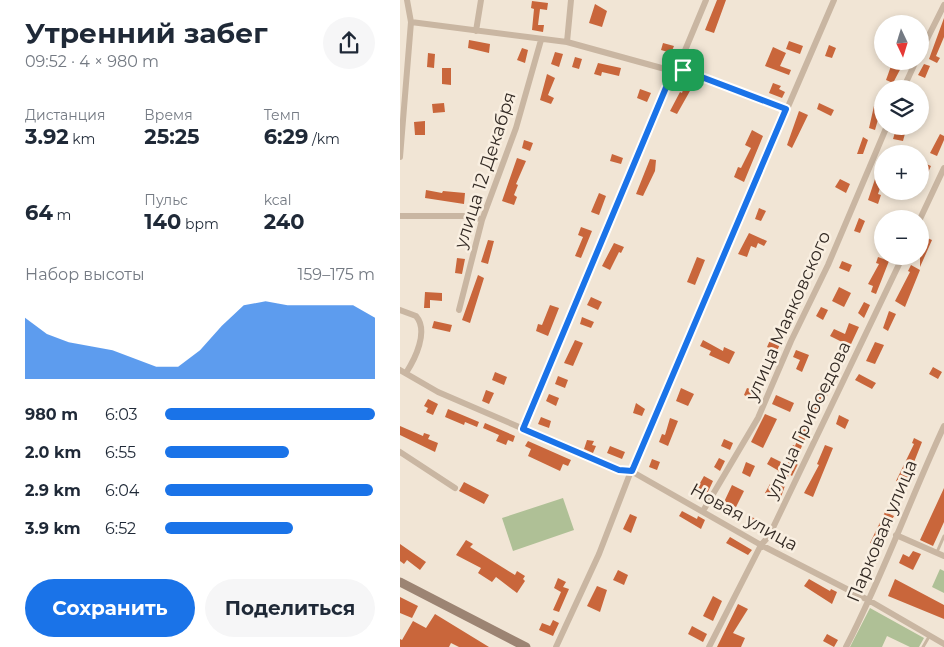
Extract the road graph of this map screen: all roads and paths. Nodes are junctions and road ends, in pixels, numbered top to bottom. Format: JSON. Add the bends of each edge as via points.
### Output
{"nodes":[{"id":1,"x":407,"y":0,"type":"edge"},
{"id":2,"x":481,"y":0,"type":"edge"},
{"id":3,"x":570,"y":0,"type":"edge"},
{"id":4,"x":706,"y":0,"type":"edge"},
{"id":5,"x":834,"y":0,"type":"edge"},
{"id":6,"x":944,"y":5,"type":"edge"},
{"id":7,"x":411,"y":22,"type":"junction"},
{"id":8,"x":476,"y":31,"type":"junction"},
{"id":9,"x":929,"y":35,"type":"edge"},
{"id":10,"x":541,"y":40,"type":"junction"},
{"id":11,"x":567,"y":42,"type":"junction"},
{"id":12,"x":408,"y":44,"type":"junction"},
{"id":13,"x":400,"y":47,"type":"edge"},
{"id":14,"x":676,"y":72,"type":"junction"},
{"id":15,"x":786,"y":109,"type":"junction"},
{"id":16,"x":883,"y":135,"type":"edge"},
{"id":17,"x":400,"y":157,"type":"edge"},
{"id":18,"x":944,"y":168,"type":"edge"},
{"id":19,"x":924,"y":210,"type":"edge"},
{"id":20,"x":400,"y":216,"type":"edge"},
{"id":21,"x":482,"y":220,"type":"junction"},
{"id":22,"x":899,"y":265,"type":"edge"},
{"id":23,"x":400,"y":310,"type":"edge"},
{"id":24,"x":459,"y":310,"type":"dead end"},
{"id":25,"x":403,"y":371,"type":"edge"},
{"id":26,"x":944,"y":426,"type":"edge"},
{"id":27,"x":523,"y":429,"type":"junction"},
{"id":28,"x":942,"y":435,"type":"edge"},
{"id":29,"x":401,"y":454,"type":"edge"},
{"id":30,"x":632,"y":471,"type":"junction"},
{"id":31,"x":455,"y":488,"type":"dead end"},
{"id":32,"x":703,"y":511,"type":"junction"},
{"id":33,"x":896,"y":535,"type":"junction"},
{"id":34,"x":944,"y":536,"type":"edge"},
{"id":35,"x":761,"y":545,"type":"junction"},
{"id":36,"x":936,"y":553,"type":"junction"},
{"id":37,"x":944,"y":556,"type":"edge"},
{"id":38,"x":400,"y":582,"type":"edge"},
{"id":39,"x":870,"y":601,"type":"junction"},
{"id":40,"x":931,"y":635,"type":"junction"},
{"id":41,"x":944,"y":644,"type":"edge"},
{"id":42,"x":526,"y":647,"type":"edge"},
{"id":43,"x":556,"y":647,"type":"edge"},
{"id":44,"x":709,"y":647,"type":"edge"},
{"id":45,"x":846,"y":647,"type":"edge"},
{"id":46,"x":923,"y":647,"type":"edge"}],
"edges":[{"from":1,"to":7,"type":"street"},
{"from":2,"to":8,"type":"street"},
{"from":3,"to":11,"type":"street"},
{"from":4,"to":14,"type":"street"},
{"from":5,"to":15,"type":"street"},
{"from":6,"to":9,"type":"street"},
{"from":7,"to":8,"type":"street"},
{"from":7,"to":12,"type":"street"},
{"from":8,"to":10,"type":"street"},
{"from":10,"to":11,"type":"street"},
{"from":10,"to":21,"type":"street","name":"улица 12 Декабря","via":[[516,128]]},
{"from":11,"to":14,"type":"street"},
{"from":12,"to":13,"type":"street"},
{"from":12,"to":17,"type":"street"},
{"from":14,"to":15,"type":"street","via":[[683,70]]},
{"from":14,"to":27,"type":"street","via":[[670,78]]},
{"from":15,"to":30,"type":"street"},
{"from":16,"to":32,"type":"street","name":"улица Маяковского","via":[[758,418]]},
{"from":18,"to":19,"type":"street"},
{"from":20,"to":21,"type":"street","via":[[472,216]]},
{"from":21,"to":24,"type":"street","name":"улица 12 Декабря"},
{"from":22,"to":35,"type":"street","name":"улица Грибоедова","via":[[774,527]]},
{"from":23,"to":25,"type":"street","via":[[416,316],[420,326],[418,349],[413,362]]},
{"from":25,"to":27,"type":"street","name":"Новая улица","via":[[438,392]]},
{"from":26,"to":28,"type":"street","name":"Парковая улица"},
{"from":27,"to":30,"type":"street","name":"Новая улица","via":[[619,470]]},
{"from":28,"to":33,"type":"street","name":"Парковая улица"},
{"from":29,"to":31,"type":"street"},
{"from":30,"to":32,"type":"street","name":"Новая улица"},
{"from":30,"to":43,"type":"street","via":[[599,554]]},
{"from":32,"to":35,"type":"street","name":"Новая улица"},
{"from":33,"to":36,"type":"street"},
{"from":33,"to":39,"type":"street","name":"Парковая улица"},
{"from":34,"to":36,"type":"lane"},
{"from":35,"to":39,"type":"street","name":"Новая улица"},
{"from":35,"to":44,"type":"street","name":"улица Грибоедова"},
{"from":36,"to":37,"type":"street"},
{"from":38,"to":42,"type":"main road"},
{"from":39,"to":40,"type":"street","name":"Новая улица"},
{"from":39,"to":45,"type":"street","name":"Парковая улица"},
{"from":40,"to":41,"type":"street","name":"Новая улица"},
{"from":40,"to":46,"type":"lane"}]}
